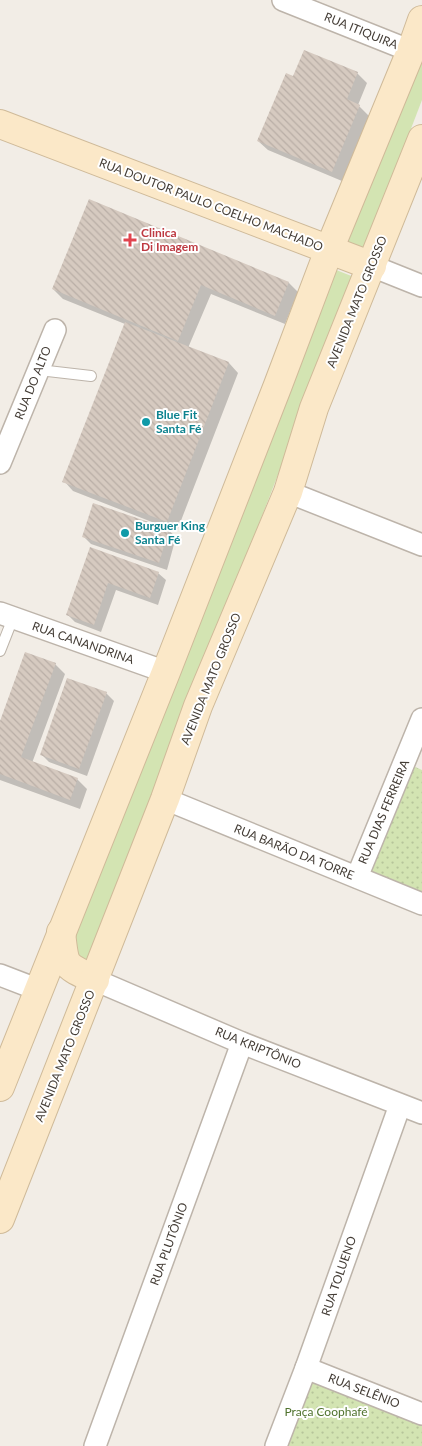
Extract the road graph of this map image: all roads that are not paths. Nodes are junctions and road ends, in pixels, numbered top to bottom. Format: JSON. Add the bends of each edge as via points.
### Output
{"nodes":[{"id":1,"x":283,"y":0,"type":"edge"},
{"id":2,"x":422,"y":20,"type":"edge"},
{"id":3,"x":411,"y":51,"type":"junction"},
{"id":4,"x":0,"y":124,"type":"edge"},
{"id":5,"x":422,"y":139,"type":"edge"},
{"id":6,"x":329,"y":250,"type":"junction"},
{"id":7,"x":372,"y":266,"type":"junction"},
{"id":8,"x":422,"y":286,"type":"edge"},
{"id":9,"x":55,"y":330,"type":"dead end"},
{"id":10,"x":39,"y":370,"type":"junction"},
{"id":11,"x":91,"y":376,"type":"dead end"},
{"id":12,"x":0,"y":463,"type":"edge"},
{"id":13,"x":288,"y":492,"type":"junction"},
{"id":14,"x":422,"y":545,"type":"edge"},
{"id":15,"x":6,"y":615,"type":"edge"},
{"id":16,"x":0,"y":651,"type":"edge"},
{"id":17,"x":166,"y":672,"type":"junction"},
{"id":18,"x":198,"y":706,"type":"junction"},
{"id":19,"x":422,"y":719,"type":"edge"},
{"id":20,"x":413,"y":766,"type":"edge"},
{"id":21,"x":165,"y":799,"type":"junction"},
{"id":22,"x":357,"y":877,"type":"junction"},
{"id":23,"x":422,"y":904,"type":"edge"},
{"id":24,"x":62,"y":932,"type":"junction"},
{"id":25,"x":0,"y":975,"type":"edge"},
{"id":26,"x":95,"y":980,"type":"junction"},
{"id":27,"x":39,"y":990,"type":"junction"},
{"id":28,"x":242,"y":1043,"type":"junction"},
{"id":29,"x":0,"y":1087,"type":"edge"},
{"id":30,"x":400,"y":1105,"type":"junction"},
{"id":31,"x":422,"y":1113,"type":"edge"},
{"id":32,"x":0,"y":1220,"type":"edge"},
{"id":33,"x":306,"y":1368,"type":"junction"},
{"id":34,"x":422,"y":1414,"type":"edge"},
{"id":35,"x":95,"y":1446,"type":"edge"},
{"id":36,"x":276,"y":1446,"type":"edge"}],
"edges":[{"from":1,"to":3,"type":"street","name":"RUA ITIQUIRA"},
{"from":2,"to":3,"type":"main road"},
{"from":3,"to":6,"type":"main road"},
{"from":4,"to":6,"type":"main road","name":"RUA DOUTOR PAULO COELHO MACHADO"},
{"from":5,"to":7,"type":"main road","name":"AVENIDA MATO GROSSO"},
{"from":6,"to":7,"type":"main road","name":"RUA DOUTOR PAULO COELHO MACHADO"},
{"from":6,"to":17,"type":"main road"},
{"from":7,"to":8,"type":"street","name":"RUA DOUTOR PAULO COELHO MACHADO"},
{"from":7,"to":13,"type":"main road","name":"AVENIDA MATO GROSSO","via":[[314,408]]},
{"from":9,"to":10,"type":"street","name":"RUA DO ALTO"},
{"from":10,"to":11,"type":"lane"},
{"from":10,"to":12,"type":"street","name":"RUA DO ALTO"},
{"from":13,"to":14,"type":"street"},
{"from":13,"to":18,"type":"main road","name":"AVENIDA MATO GROSSO"},
{"from":15,"to":16,"type":"lane"},
{"from":15,"to":17,"type":"street","name":"RUA CANANDRINA"},
{"from":17,"to":18,"type":"main road","via":[[192,686]]},
{"from":17,"to":24,"type":"main road"},
{"from":18,"to":21,"type":"main road","name":"AVENIDA MATO GROSSO"},
{"from":19,"to":20,"type":"street","name":"RUA DIAS FERREIRA"},
{"from":20,"to":22,"type":"street","name":"RUA DIAS FERREIRA"},
{"from":21,"to":22,"type":"street","name":"RUA BARÃO DA TORRE"},
{"from":21,"to":26,"type":"main road","name":"AVENIDA MATO GROSSO"},
{"from":22,"to":23,"type":"street","name":"RUA BARÃO DA TORRE"},
{"from":24,"to":26,"type":"main road","via":[[65,962]]},
{"from":24,"to":27,"type":"main road"},
{"from":25,"to":27,"type":"street"},
{"from":26,"to":28,"type":"street","name":"RUA KRIPTÔNIO"},
{"from":26,"to":32,"type":"main road","name":"AVENIDA MATO GROSSO"},
{"from":27,"to":29,"type":"main road"},
{"from":28,"to":30,"type":"street","name":"RUA KRIPTÔNIO"},
{"from":28,"to":35,"type":"street","name":"RUA PLUTÔNIO"},
{"from":30,"to":31,"type":"street","name":"RUA KRIPTÔNIO"},
{"from":30,"to":33,"type":"street","name":"RUA TOLUENO"},
{"from":33,"to":34,"type":"street","name":"RUA SELÊNIO"},
{"from":33,"to":36,"type":"street","name":"RUA TOLUENO"}]}
